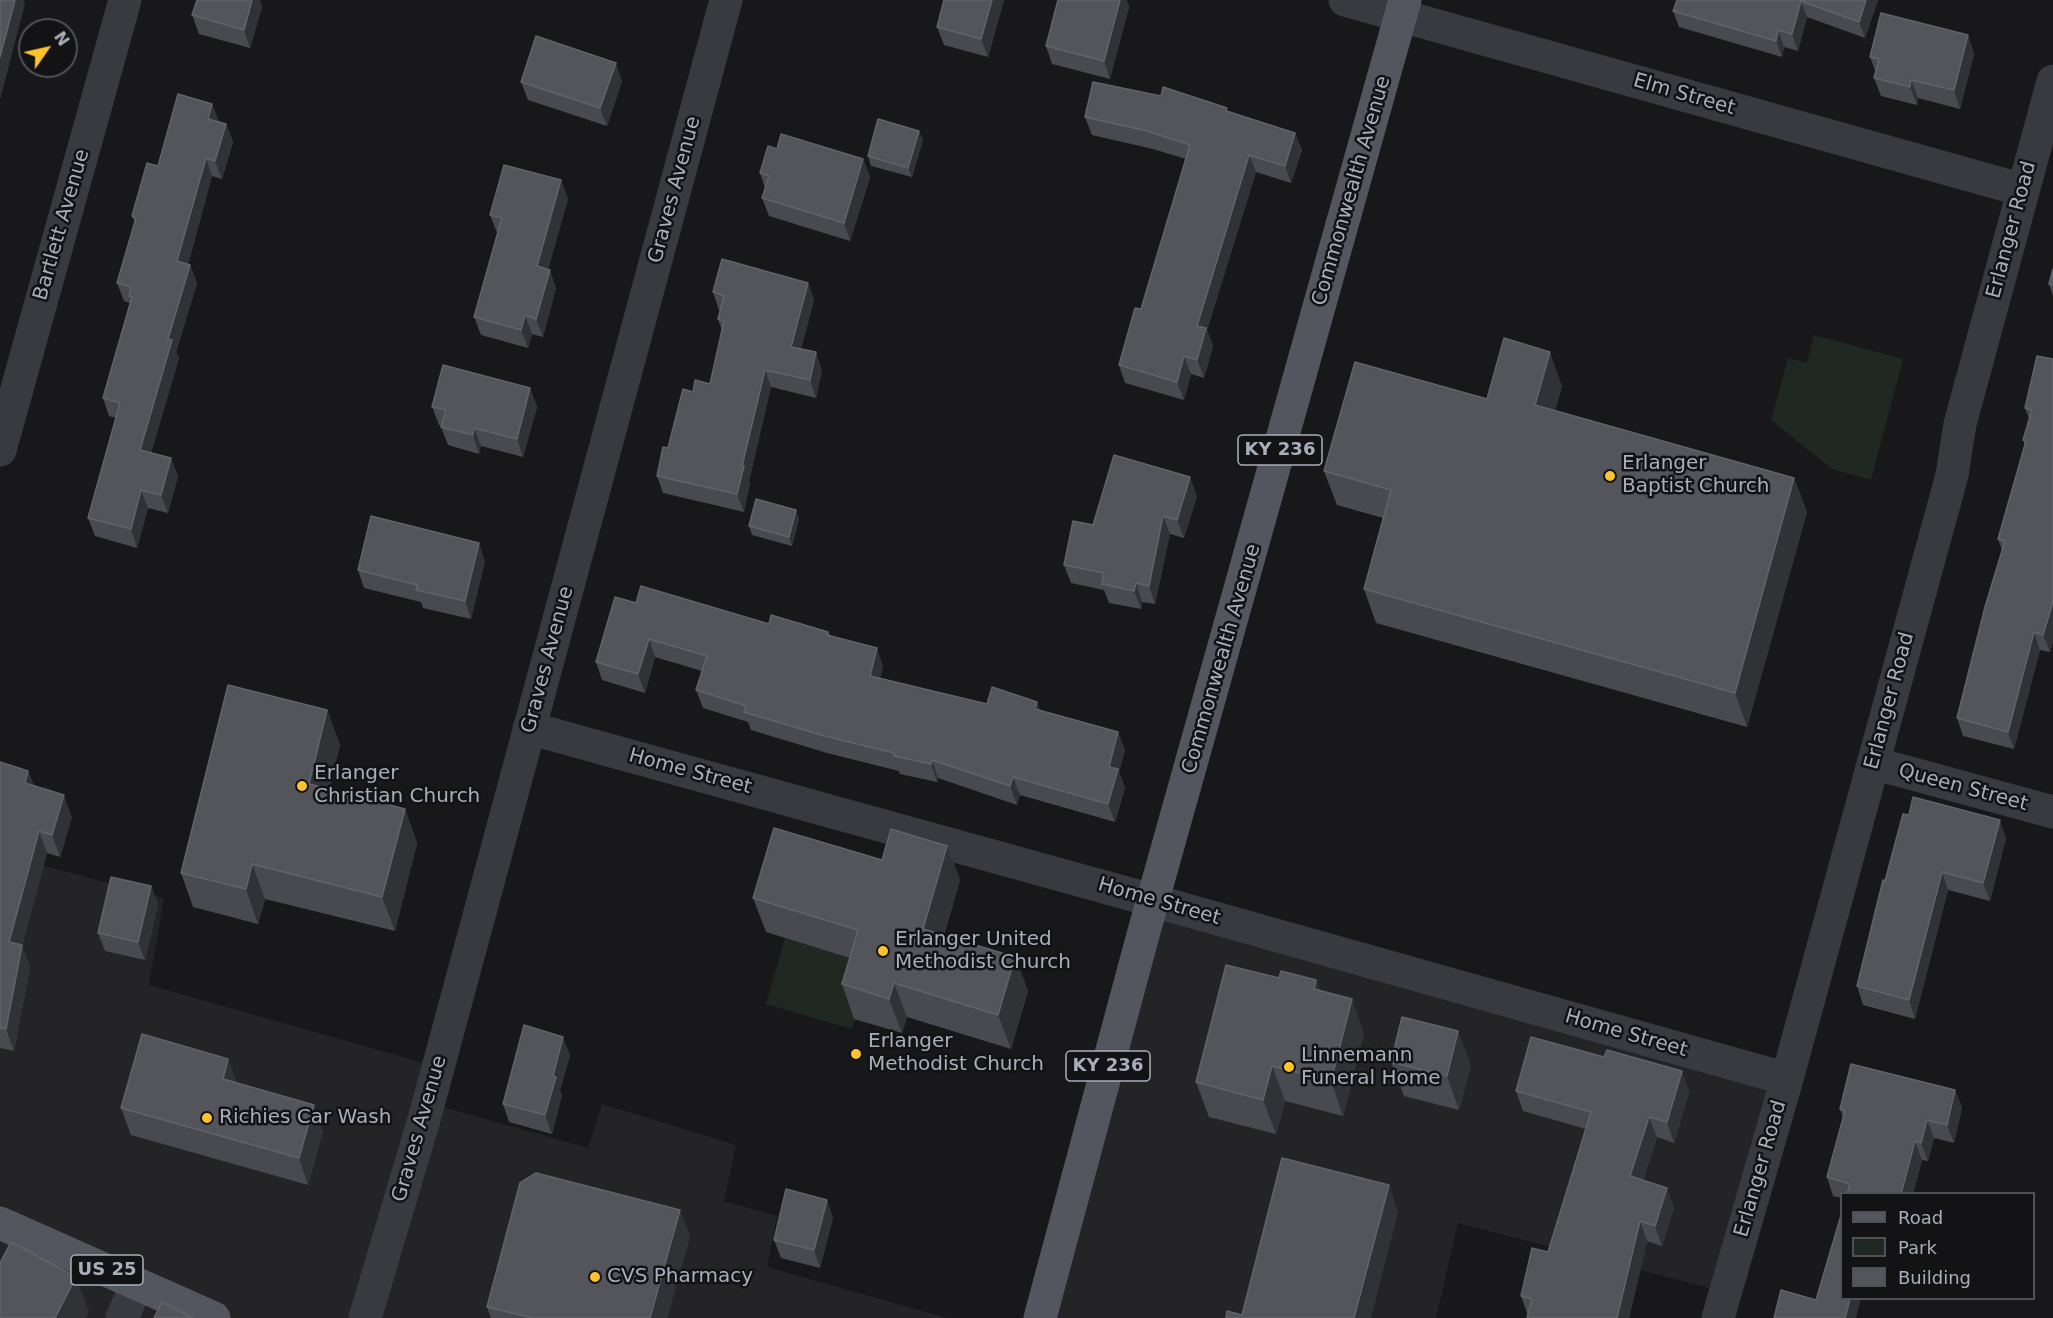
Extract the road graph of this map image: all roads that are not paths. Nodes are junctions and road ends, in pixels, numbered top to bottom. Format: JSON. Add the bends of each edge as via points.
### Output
{"nodes":[{"id":1,"x":125,"y":0,"type":"edge"},
{"id":2,"x":726,"y":0,"type":"edge"},
{"id":3,"x":1345,"y":0,"type":"edge"},
{"id":4,"x":1403,"y":8,"type":"edge"},
{"id":5,"x":2053,"y":81,"type":"edge"},
{"id":6,"x":2023,"y":190,"type":"junction"},
{"id":7,"x":0,"y":450,"type":"edge"},
{"id":8,"x":529,"y":728,"type":"junction"},
{"id":9,"x":1873,"y":763,"type":"junction"},
{"id":10,"x":2053,"y":812,"type":"edge"},
{"id":11,"x":1154,"y":900,"type":"junction"},
{"id":12,"x":1787,"y":1079,"type":"junction"},
{"id":13,"x":0,"y":1223,"type":"edge"},
{"id":14,"x":137,"y":1284,"type":"junction"},
{"id":15,"x":122,"y":1318,"type":"edge"},
{"id":16,"x":213,"y":1318,"type":"edge"},
{"id":17,"x":365,"y":1318,"type":"edge"},
{"id":18,"x":1040,"y":1318,"type":"edge"},
{"id":19,"x":1718,"y":1318,"type":"edge"}],
"edges":[{"from":1,"to":7,"type":"street","name":"Bartlett Avenue"},
{"from":2,"to":8,"type":"street","name":"Graves Avenue"},
{"from":3,"to":4,"type":"street","name":"Elm Street"},
{"from":4,"to":6,"type":"street","name":"Elm Street"},
{"from":4,"to":11,"type":"main road","name":"Commonwealth Avenue","number":"KY 236"},
{"from":5,"to":6,"type":"street","name":"Erlanger Road"},
{"from":6,"to":9,"type":"street","name":"Erlanger Road","via":[[1960,424],[1952,475]]},
{"from":8,"to":11,"type":"street","name":"Home Street"},
{"from":8,"to":17,"type":"street","name":"Graves Avenue","via":[[425,1116]]},
{"from":9,"to":10,"type":"street","name":"Queen Street"},
{"from":9,"to":12,"type":"street","name":"Erlanger Road"},
{"from":11,"to":12,"type":"street","name":"Home Street"},
{"from":11,"to":18,"type":"main road","name":"Commonwealth Avenue","number":"KY 236"},
{"from":12,"to":19,"type":"street","name":"Erlanger Road"},
{"from":13,"to":14,"type":"main road","number":"US 25"},
{"from":14,"to":15,"type":"street"},
{"from":14,"to":16,"type":"main road","number":"US 25"}]}
